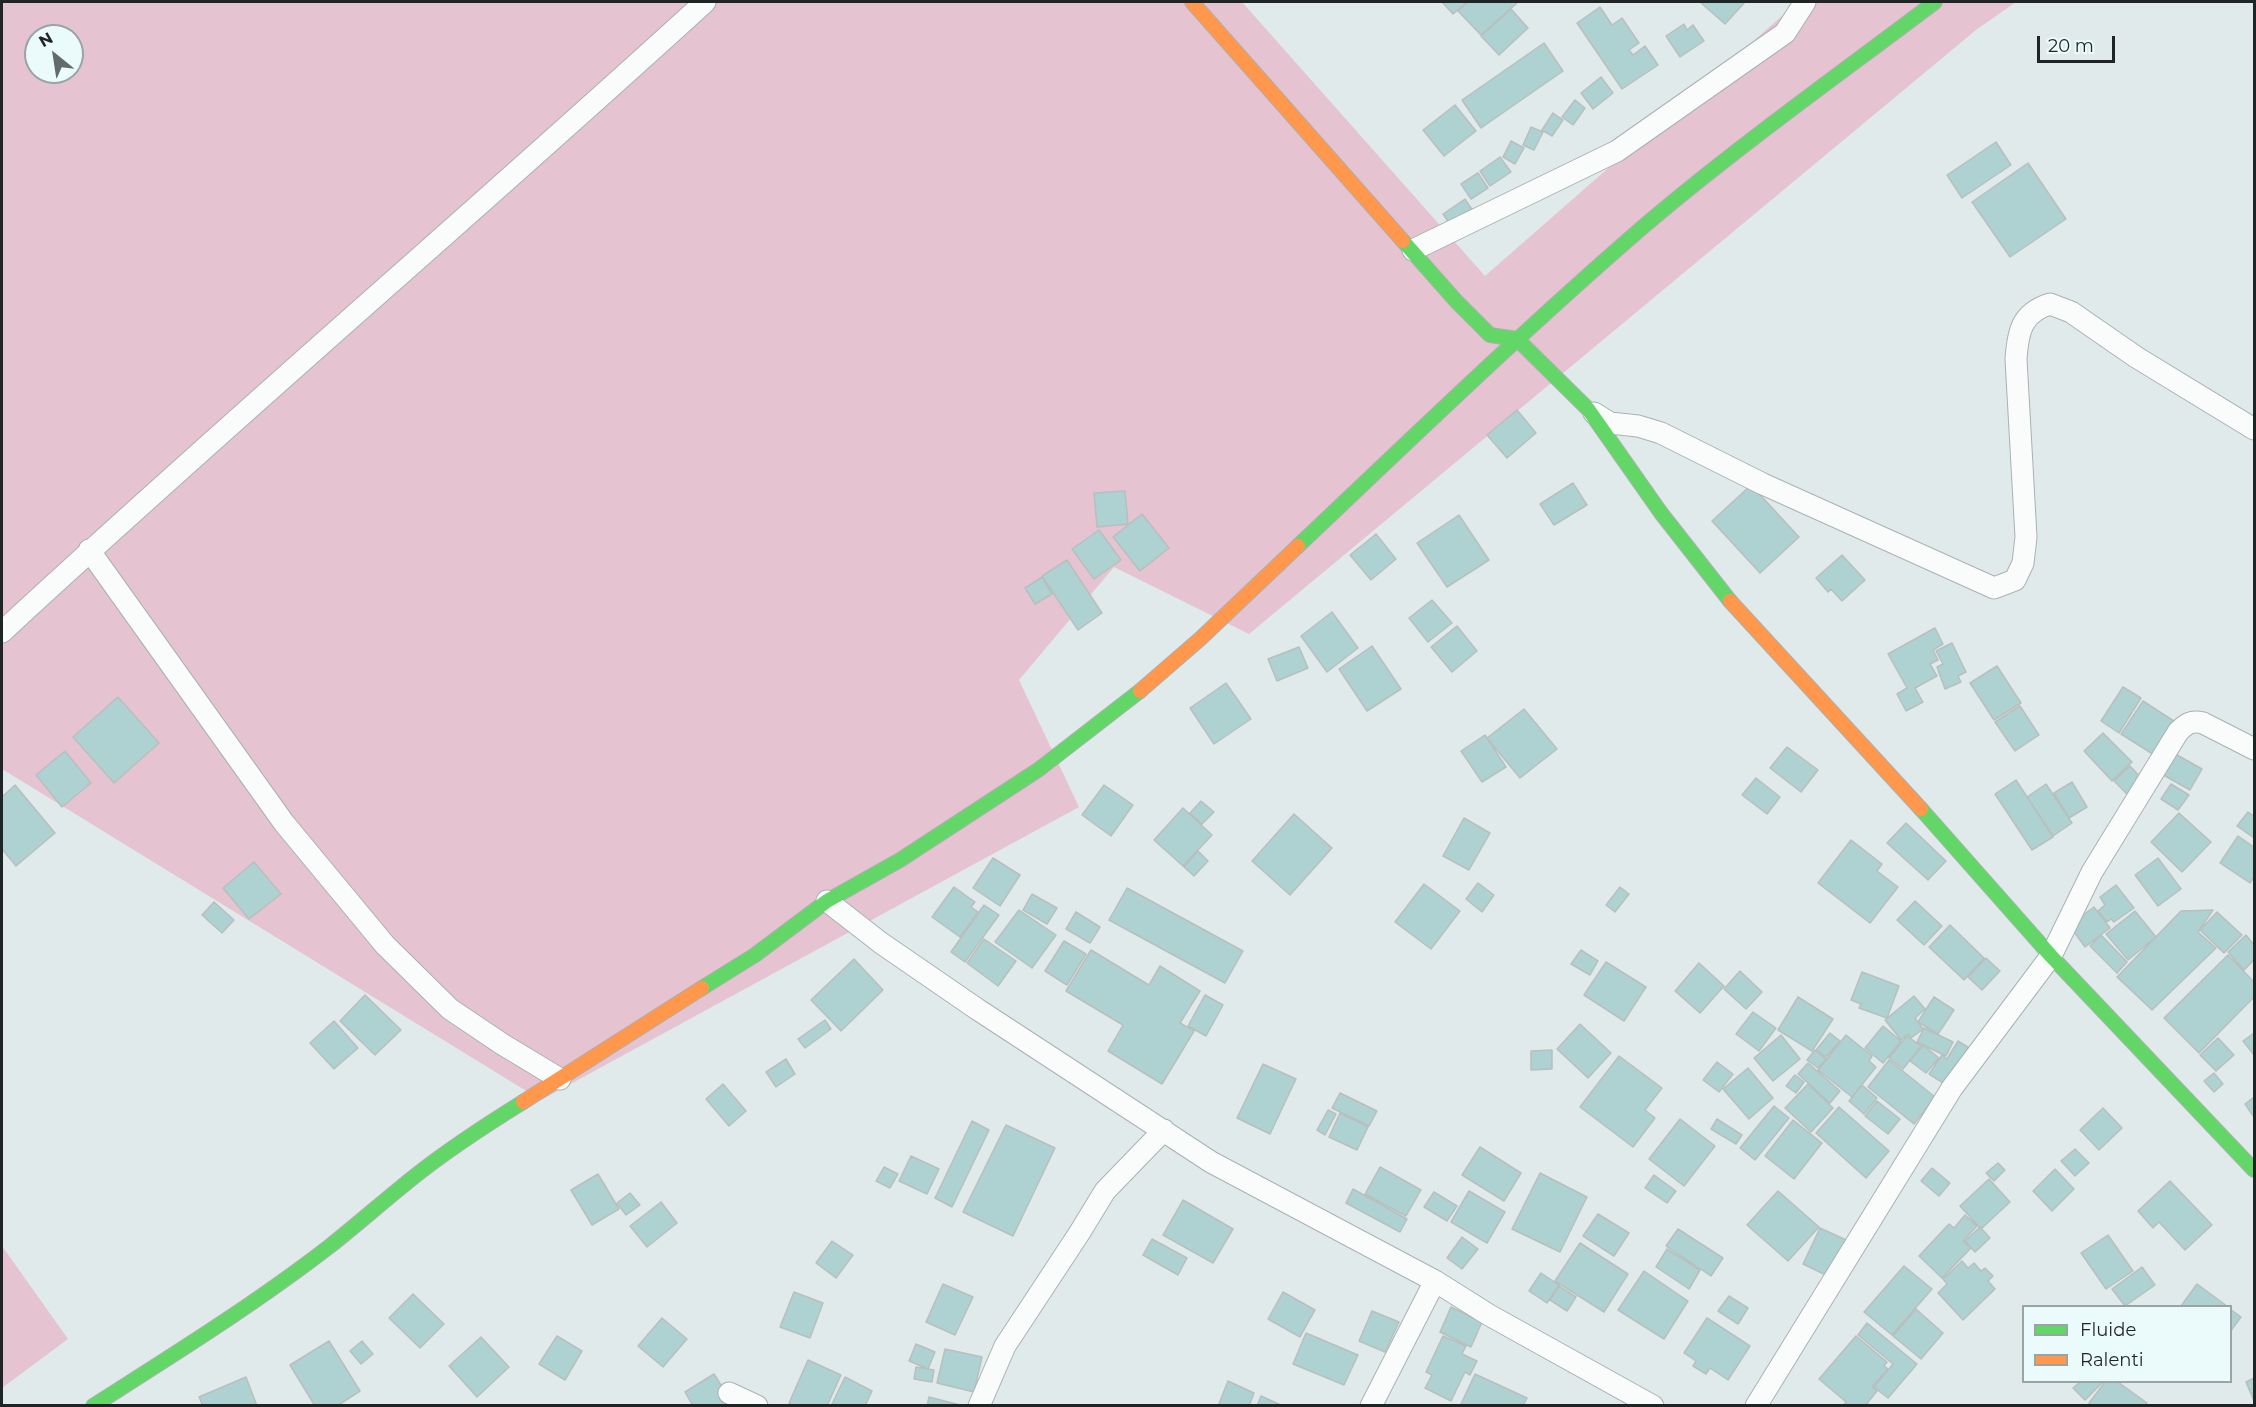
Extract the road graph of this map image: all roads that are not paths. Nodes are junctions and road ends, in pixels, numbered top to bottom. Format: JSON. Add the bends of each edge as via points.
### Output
{"nodes":[{"id":1,"x":705,"y":2,"type":"edge"},
{"id":2,"x":1192,"y":2,"type":"edge"},
{"id":3,"x":1805,"y":2,"type":"edge"},
{"id":4,"x":1935,"y":2,"type":"edge"},
{"id":5,"x":1413,"y":250,"type":"junction"},
{"id":6,"x":1517,"y":339,"type":"junction"},
{"id":7,"x":1588,"y":409,"type":"junction"},
{"id":8,"x":2254,"y":429,"type":"edge"},
{"id":9,"x":89,"y":550,"type":"junction"},
{"id":10,"x":2,"y":632,"type":"edge"},
{"id":11,"x":2254,"y":749,"type":"edge"},
{"id":12,"x":827,"y":901,"type":"junction"},
{"id":13,"x":2051,"y":956,"type":"junction"},
{"id":14,"x":560,"y":1079,"type":"junction"},
{"id":15,"x":1164,"y":1130,"type":"junction"},
{"id":16,"x":2254,"y":1170,"type":"edge"},
{"id":17,"x":1435,"y":1281,"type":"junction"},
{"id":18,"x":729,"y":1393,"type":"dead end"},
{"id":19,"x":93,"y":1406,"type":"edge"},
{"id":20,"x":758,"y":1406,"type":"edge"},
{"id":21,"x":979,"y":1406,"type":"edge"},
{"id":22,"x":1371,"y":1406,"type":"edge"},
{"id":23,"x":1653,"y":1406,"type":"edge"},
{"id":24,"x":1756,"y":1406,"type":"edge"}],
"edges":[{"from":1,"to":9,"type":"street"},
{"from":2,"to":5,"type":"street"},
{"from":3,"to":5,"type":"street","via":[[1785,33],[1617,151]]},
{"from":4,"to":6,"type":"street","via":[[1728,158]]},
{"from":5,"to":6,"type":"street","via":[[1490,335]]},
{"from":6,"to":7,"type":"street"},
{"from":6,"to":12,"type":"street","via":[[1146,686],[1038,770],[900,860]]},
{"from":7,"to":8,"type":"street","via":[[1610,423],[1661,433],[1763,484],[1994,588],[2015,580],[2023,563],[2026,537],[2016,359],[2018,333],[2039,307],[2050,304],[2071,312]]},
{"from":7,"to":13,"type":"street","via":[[1661,513],[1733,605],[1883,766]]},
{"from":9,"to":10,"type":"street"},
{"from":9,"to":14,"type":"street","via":[[284,823],[385,945],[450,1009]]},
{"from":11,"to":13,"type":"street","via":[[2196,721],[2178,732],[2092,872]]},
{"from":12,"to":14,"type":"street","via":[[754,955]]},
{"from":12,"to":15,"type":"street","via":[[881,943],[1047,1057]]},
{"from":13,"to":16,"type":"street"},
{"from":13,"to":24,"type":"street","via":[[1952,1088]]},
{"from":14,"to":19,"type":"street","via":[[415,1176],[274,1286]]},
{"from":15,"to":17,"type":"street","via":[[1211,1162]]},
{"from":15,"to":21,"type":"street","via":[[1105,1191],[1005,1346]]},
{"from":17,"to":22,"type":"street"},
{"from":17,"to":23,"type":"street"},
{"from":18,"to":20,"type":"street"}]}
